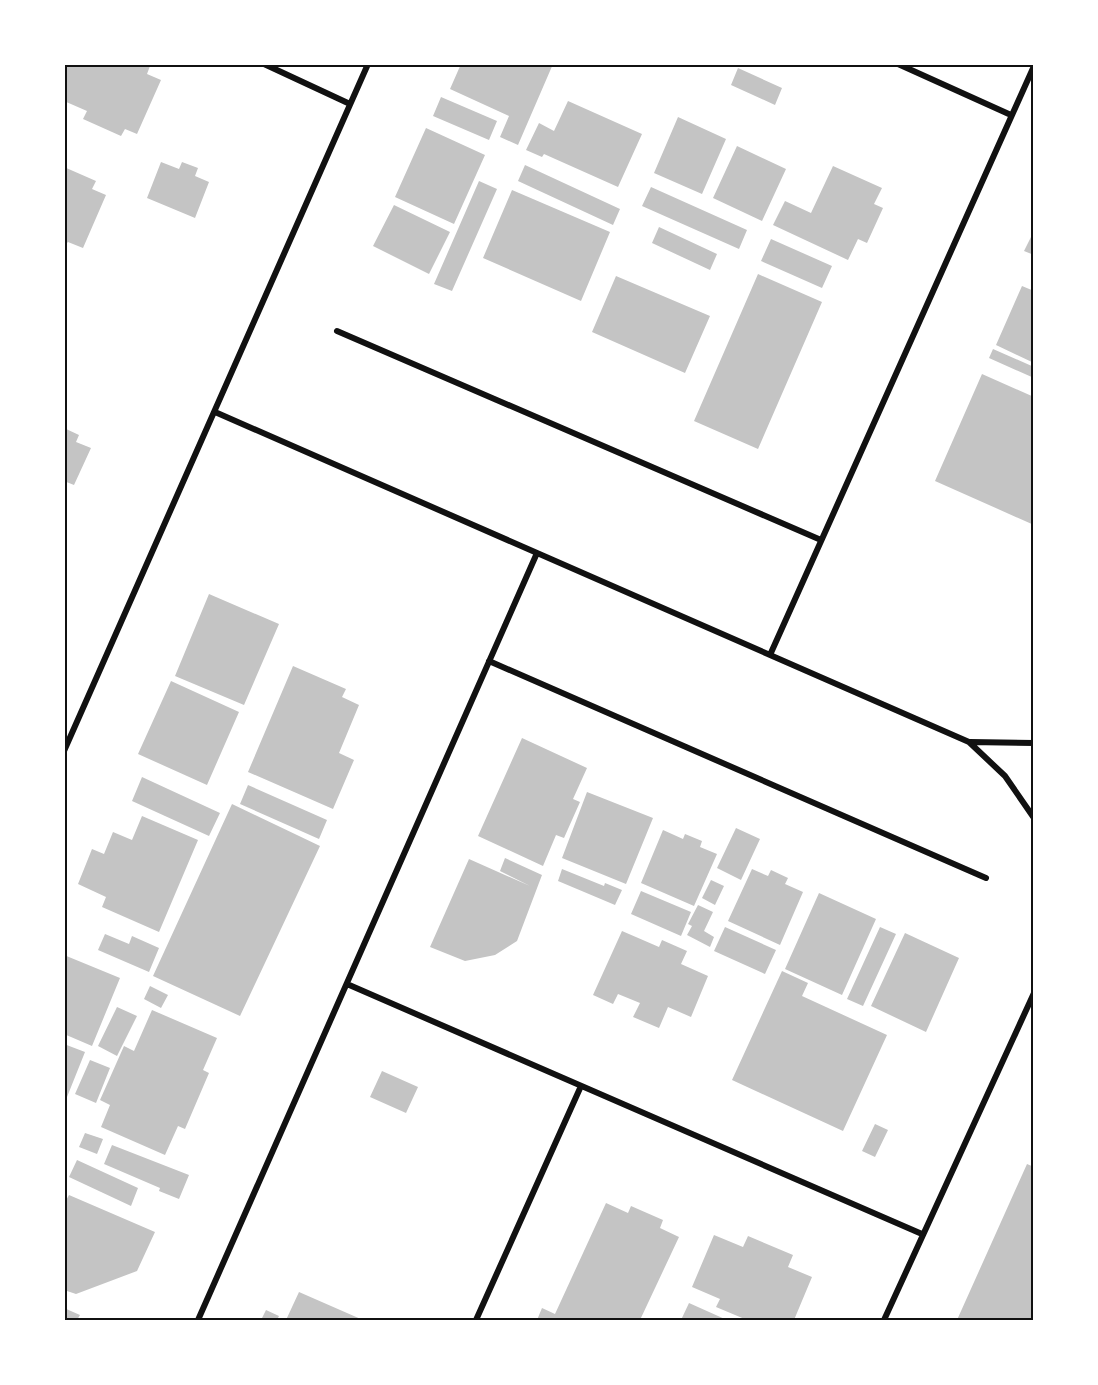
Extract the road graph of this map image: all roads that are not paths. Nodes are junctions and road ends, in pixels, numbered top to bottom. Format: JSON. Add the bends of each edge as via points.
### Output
{"nodes":[{"id":1,"x":264,"y":64,"type":"edge"},
{"id":2,"x":368,"y":64,"type":"edge"},
{"id":3,"x":898,"y":64,"type":"edge"},
{"id":4,"x":1034,"y":66,"type":"edge"},
{"id":5,"x":350,"y":104,"type":"junction"},
{"id":6,"x":1011,"y":116,"type":"junction"},
{"id":7,"x":337,"y":331,"type":"dead end"},
{"id":8,"x":215,"y":412,"type":"junction"},
{"id":9,"x":821,"y":540,"type":"junction"},
{"id":10,"x":537,"y":553,"type":"junction"},
{"id":11,"x":770,"y":655,"type":"junction"},
{"id":12,"x":489,"y":661,"type":"junction"},
{"id":13,"x":969,"y":742,"type":"junction"},
{"id":14,"x":1034,"y":743,"type":"edge"},
{"id":15,"x":64,"y":751,"type":"edge"},
{"id":16,"x":1034,"y":818,"type":"edge"},
{"id":17,"x":986,"y":878,"type":"dead end"},
{"id":18,"x":347,"y":984,"type":"junction"},
{"id":19,"x":1034,"y":993,"type":"edge"},
{"id":20,"x":581,"y":1086,"type":"junction"},
{"id":21,"x":922,"y":1234,"type":"junction"},
{"id":22,"x":198,"y":1320,"type":"edge"},
{"id":23,"x":476,"y":1320,"type":"edge"},
{"id":24,"x":884,"y":1320,"type":"edge"}],
"edges":[{"from":1,"to":5,"type":"street"},
{"from":2,"to":5,"type":"street"},
{"from":3,"to":6,"type":"street"},
{"from":4,"to":6,"type":"street"},
{"from":5,"to":8,"type":"street"},
{"from":6,"to":9,"type":"street"},
{"from":7,"to":9,"type":"street"},
{"from":8,"to":10,"type":"street"},
{"from":8,"to":15,"type":"street"},
{"from":9,"to":11,"type":"street"},
{"from":10,"to":11,"type":"street"},
{"from":10,"to":12,"type":"street"},
{"from":11,"to":13,"type":"street"},
{"from":12,"to":17,"type":"street"},
{"from":12,"to":18,"type":"street"},
{"from":13,"to":14,"type":"street"},
{"from":13,"to":16,"type":"street","via":[[1005,776]]},
{"from":18,"to":20,"type":"street"},
{"from":18,"to":22,"type":"street"},
{"from":19,"to":21,"type":"street"},
{"from":20,"to":21,"type":"street"},
{"from":20,"to":23,"type":"street"},
{"from":21,"to":24,"type":"street"}]}
